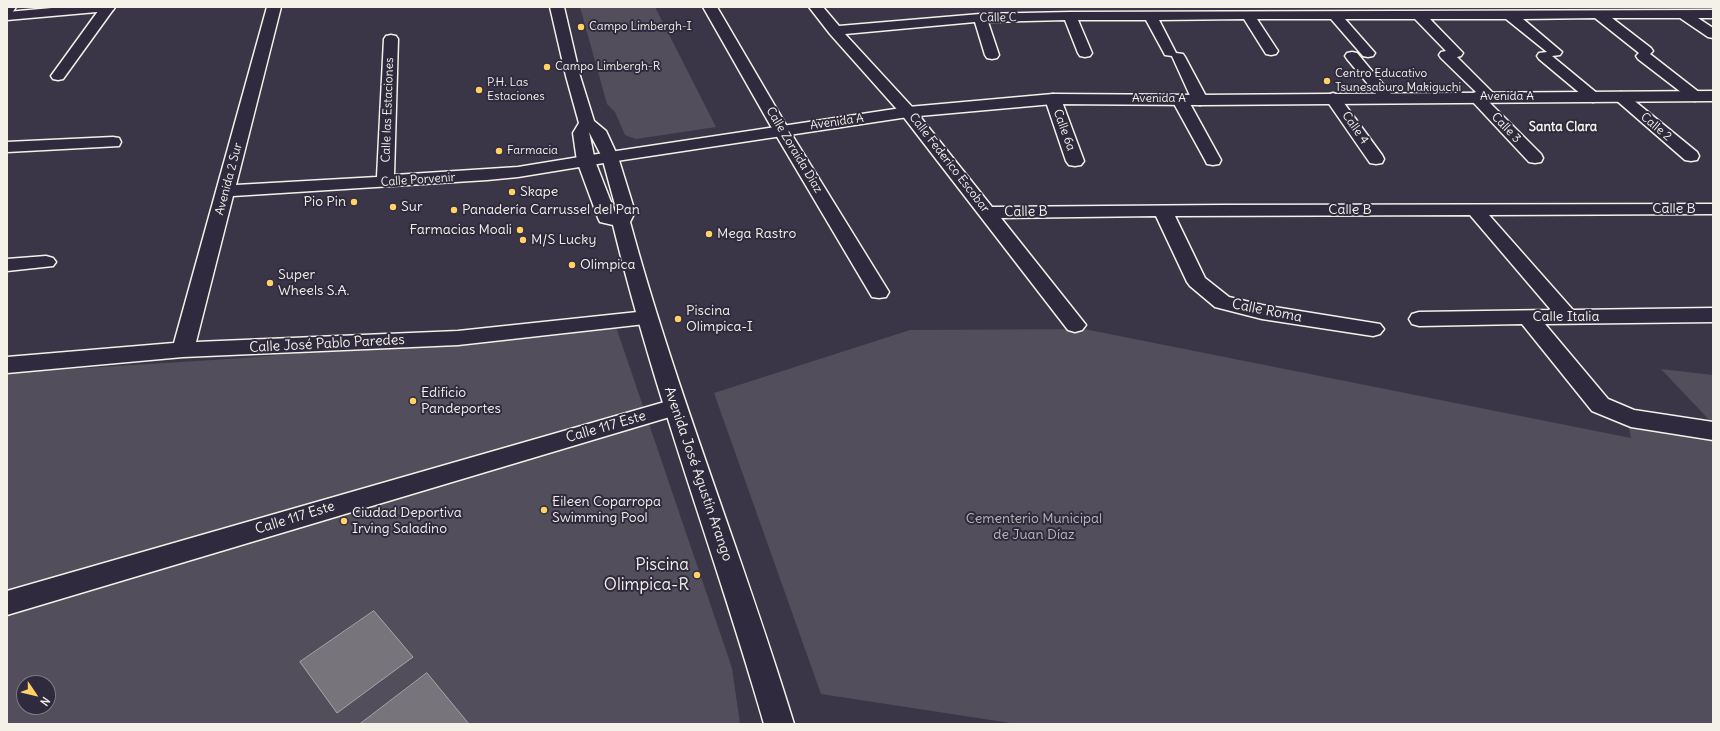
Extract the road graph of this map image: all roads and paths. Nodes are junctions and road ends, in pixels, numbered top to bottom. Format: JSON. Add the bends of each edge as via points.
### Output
{"nodes":[{"id":1,"x":9,"y":7,"type":"edge"},
{"id":2,"x":108,"y":7,"type":"edge"},
{"id":3,"x":274,"y":7,"type":"edge"},
{"id":4,"x":557,"y":7,"type":"edge"},
{"id":5,"x":710,"y":7,"type":"edge"},
{"id":6,"x":816,"y":7,"type":"edge"},
{"id":7,"x":7,"y":10,"type":"edge"},
{"id":8,"x":1544,"y":11,"type":"edge"},
{"id":9,"x":1271,"y":12,"type":"edge"},
{"id":10,"x":1598,"y":14,"type":"junction"},
{"id":11,"x":1683,"y":14,"type":"junction"},
{"id":12,"x":1713,"y":14,"type":"edge"},
{"id":13,"x":1419,"y":15,"type":"junction"},
{"id":14,"x":1510,"y":15,"type":"junction"},
{"id":15,"x":7,"y":16,"type":"edge"},
{"id":16,"x":1070,"y":16,"type":"junction"},
{"id":17,"x":1248,"y":16,"type":"junction"},
{"id":18,"x":1335,"y":16,"type":"junction"},
{"id":19,"x":1151,"y":17,"type":"junction"},
{"id":20,"x":980,"y":18,"type":"junction"},
{"id":21,"x":835,"y":31,"type":"junction"},
{"id":22,"x":390,"y":34,"type":"dead end"},
{"id":23,"x":1713,"y":34,"type":"edge"},
{"id":24,"x":1271,"y":51,"type":"dead end"},
{"id":25,"x":1085,"y":53,"type":"dead end"},
{"id":26,"x":1368,"y":53,"type":"dead end"},
{"id":27,"x":992,"y":55,"type":"dead end"},
{"id":28,"x":1352,"y":56,"type":"dead end"},
{"id":29,"x":58,"y":76,"type":"dead end"},
{"id":30,"x":1695,"y":96,"type":"junction"},
{"id":31,"x":1713,"y":96,"type":"edge"},
{"id":32,"x":1621,"y":97,"type":"junction"},
{"id":33,"x":1333,"y":98,"type":"junction"},
{"id":34,"x":1387,"y":98,"type":"junction"},
{"id":35,"x":1483,"y":98,"type":"junction"},
{"id":36,"x":1593,"y":98,"type":"junction"},
{"id":37,"x":1053,"y":99,"type":"junction"},
{"id":38,"x":1180,"y":100,"type":"junction"},
{"id":39,"x":1200,"y":100,"type":"junction"},
{"id":40,"x":908,"y":112,"type":"junction"},
{"id":41,"x":587,"y":123,"type":"junction"},
{"id":42,"x":781,"y":130,"type":"junction"},
{"id":43,"x":113,"y":142,"type":"dead end"},
{"id":44,"x":7,"y":146,"type":"edge"},
{"id":45,"x":1691,"y":156,"type":"dead end"},
{"id":46,"x":610,"y":157,"type":"junction"},
{"id":47,"x":1535,"y":158,"type":"dead end"},
{"id":48,"x":1376,"y":159,"type":"dead end"},
{"id":49,"x":1213,"y":160,"type":"dead end"},
{"id":50,"x":586,"y":161,"type":"junction"},
{"id":51,"x":1075,"y":161,"type":"dead end"},
{"id":52,"x":385,"y":182,"type":"junction"},
{"id":53,"x":226,"y":190,"type":"junction"},
{"id":54,"x":1713,"y":209,"type":"edge"},
{"id":55,"x":1163,"y":211,"type":"junction"},
{"id":56,"x":1476,"y":211,"type":"junction"},
{"id":57,"x":988,"y":213,"type":"junction"},
{"id":58,"x":621,"y":222,"type":"junction"},
{"id":59,"x":46,"y":262,"type":"dead end"},
{"id":60,"x":7,"y":265,"type":"edge"},
{"id":61,"x":880,"y":292,"type":"dead end"},
{"id":62,"x":1713,"y":315,"type":"edge"},
{"id":63,"x":1527,"y":317,"type":"junction"},
{"id":64,"x":1568,"y":317,"type":"junction"},
{"id":65,"x":646,"y":318,"type":"junction"},
{"id":66,"x":1419,"y":319,"type":"dead end"},
{"id":67,"x":1075,"y":325,"type":"dead end"},
{"id":68,"x":1373,"y":330,"type":"dead end"},
{"id":69,"x":183,"y":350,"type":"junction"},
{"id":70,"x":7,"y":365,"type":"edge"},
{"id":71,"x":675,"y":407,"type":"junction"},
{"id":72,"x":1713,"y":431,"type":"edge"},
{"id":73,"x":7,"y":603,"type":"edge"},
{"id":74,"x":778,"y":724,"type":"edge"}],
"edges":[{"from":1,"to":7,"type":"street"},
{"from":2,"to":15,"type":"street"},
{"from":2,"to":29,"type":"street"},
{"from":3,"to":53,"type":"street","name":"Avenida 2 Sur"},
{"from":4,"to":41,"type":"street","name":"Avenida José Agustín Arango"},
{"from":5,"to":42,"type":"street","name":"Calle Zoraida Díaz"},
{"from":6,"to":21,"type":"street","name":"Calle Federico Escobar"},
{"from":8,"to":10,"type":"street","name":"Calle C"},
{"from":8,"to":14,"type":"street","name":"Calle C"},
{"from":9,"to":17,"type":"street","name":"Calle C"},
{"from":9,"to":18,"type":"street","name":"Calle C"},
{"from":10,"to":11,"type":"street","name":"Calle C"},
{"from":10,"to":30,"type":"street"},
{"from":11,"to":12,"type":"street","name":"Calle C"},
{"from":11,"to":23,"type":"street"},
{"from":13,"to":14,"type":"street","name":"Calle C"},
{"from":13,"to":18,"type":"street","name":"Calle C"},
{"from":13,"to":35,"type":"street","name":"Calle 3"},
{"from":14,"to":36,"type":"street"},
{"from":16,"to":19,"type":"street","name":"Calle C"},
{"from":16,"to":20,"type":"street","name":"Calle C"},
{"from":16,"to":25,"type":"street"},
{"from":17,"to":19,"type":"street","name":"Calle C"},
{"from":17,"to":24,"type":"street"},
{"from":18,"to":26,"type":"street"},
{"from":19,"to":39,"type":"street"},
{"from":20,"to":21,"type":"street","name":"Calle C","via":[[910,17]]},
{"from":20,"to":27,"type":"street"},
{"from":21,"to":40,"type":"street","name":"Calle Federico Escobar"},
{"from":22,"to":52,"type":"street","name":"Calle las Estaciones"},
{"from":28,"to":34,"type":"street"},
{"from":30,"to":31,"type":"street","name":"Avenida A"},
{"from":30,"to":32,"type":"street","name":"Avenida A"},
{"from":32,"to":36,"type":"street","name":"Avenida A"},
{"from":32,"to":45,"type":"street","name":"Calle 2"},
{"from":33,"to":34,"type":"street","name":"Avenida A"},
{"from":33,"to":39,"type":"street","name":"Avenida A"},
{"from":33,"to":48,"type":"street","name":"Calle 4"},
{"from":34,"to":35,"type":"street","name":"Avenida A"},
{"from":35,"to":36,"type":"street","name":"Avenida A"},
{"from":35,"to":47,"type":"street","name":"Calle 3"},
{"from":37,"to":38,"type":"street","name":"Avenida A"},
{"from":37,"to":40,"type":"street","name":"Avenida A"},
{"from":37,"to":51,"type":"street","name":"Calle 6a"},
{"from":38,"to":39,"type":"street","name":"Avenida A"},
{"from":38,"to":49,"type":"street"},
{"from":40,"to":42,"type":"street","name":"Avenida A"},
{"from":40,"to":57,"type":"street","name":"Calle Federico Escobar"},
{"from":41,"to":46,"type":"street","name":"Avenida José Agustín Arango","via":[[598,131]]},
{"from":41,"to":50,"type":"street","via":[[581,133]]},
{"from":42,"to":46,"type":"street","name":"Avenida A"},
{"from":42,"to":61,"type":"street","name":"Calle Zoraida Díaz"},
{"from":43,"to":44,"type":"street"},
{"from":46,"to":50,"type":"street","name":"Calle Porvenir"},
{"from":46,"to":58,"type":"street","name":"Avenida José Agustín Arango","via":[[626,212]]},
{"from":50,"to":52,"type":"street","name":"Calle Porvenir","via":[[502,174]]},
{"from":50,"to":58,"type":"street","via":[[607,218]]},
{"from":52,"to":53,"type":"street","name":"Calle Porvenir"},
{"from":53,"to":69,"type":"street","name":"Avenida 2 Sur"},
{"from":54,"to":56,"type":"street","name":"Calle B"},
{"from":55,"to":56,"type":"street","name":"Calle B"},
{"from":55,"to":57,"type":"street","name":"Calle B"},
{"from":55,"to":68,"type":"street","name":"Calle Roma","via":[[1197,282],[1222,302],[1262,312]]},
{"from":56,"to":64,"type":"street"},
{"from":57,"to":67,"type":"street","name":"Calle Federico Escobar"},
{"from":58,"to":65,"type":"street","name":"Avenida José Agustín Arango"},
{"from":59,"to":60,"type":"street"},
{"from":62,"to":64,"type":"street","name":"Calle Italia"},
{"from":63,"to":64,"type":"street","name":"Calle Italia"},
{"from":63,"to":66,"type":"street","name":"Calle Italia"},
{"from":63,"to":72,"type":"street","via":[[1600,405],[1632,418]]},
{"from":65,"to":69,"type":"street","name":"Calle José Pablo Paredes","via":[[458,338]]},
{"from":65,"to":71,"type":"street","name":"Avenida José Agustín Arango"},
{"from":69,"to":70,"type":"street","name":"Calle José Pablo Paredes"},
{"from":71,"to":73,"type":"street","name":"Calle 117 Este"},
{"from":71,"to":74,"type":"street","name":"Avenida José Agustín Arango","via":[[764,672]]}]}
